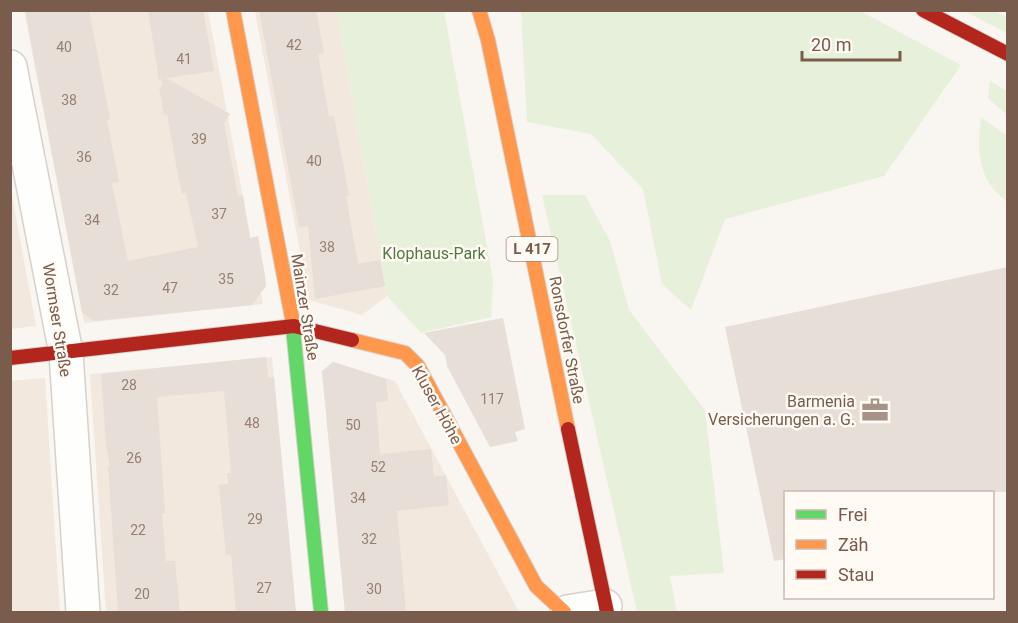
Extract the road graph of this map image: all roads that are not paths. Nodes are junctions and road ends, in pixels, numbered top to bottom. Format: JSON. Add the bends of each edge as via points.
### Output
{"nodes":[{"id":1,"x":233,"y":10,"type":"edge"},
{"id":2,"x":479,"y":10,"type":"edge"},
{"id":3,"x":492,"y":10,"type":"edge"},
{"id":4,"x":922,"y":10,"type":"edge"},
{"id":5,"x":488,"y":40,"type":"junction"},
{"id":6,"x":1008,"y":54,"type":"edge"},
{"id":7,"x":10,"y":67,"type":"edge"},
{"id":8,"x":294,"y":326,"type":"junction"},
{"id":9,"x":66,"y":353,"type":"junction"},
{"id":10,"x":10,"y":358,"type":"edge"},
{"id":11,"x":606,"y":609,"type":"edge"},
{"id":12,"x":83,"y":612,"type":"edge"},
{"id":13,"x":321,"y":612,"type":"edge"},
{"id":14,"x":566,"y":612,"type":"edge"}],
"edges":[{"from":1,"to":8,"type":"street","name":"Mainzer Straße"},
{"from":2,"to":5,"type":"street","name":"Ronsdorfer Straße","number":"L 417"},
{"from":3,"to":5,"type":"street","name":"Ronsdorfer Straße","number":"L 417"},
{"from":4,"to":6,"type":"street"},
{"from":5,"to":11,"type":"street","name":"Ronsdorfer Straße","number":"L 417"},
{"from":7,"to":9,"type":"street","name":"Wormser Straße"},
{"from":8,"to":9,"type":"street","name":"Kluser Höhe"},
{"from":8,"to":13,"type":"street","name":"Mainzer Straße"},
{"from":8,"to":14,"type":"street","name":"Kluser Höhe","via":[[405,353],[418,366],[536,586]]},
{"from":9,"to":10,"type":"street","name":"Kluser Höhe"},
{"from":9,"to":12,"type":"street","name":"Wormser Straße"},
{"from":11,"to":14,"type":"street","name":"Kluser Höhe"}]}
